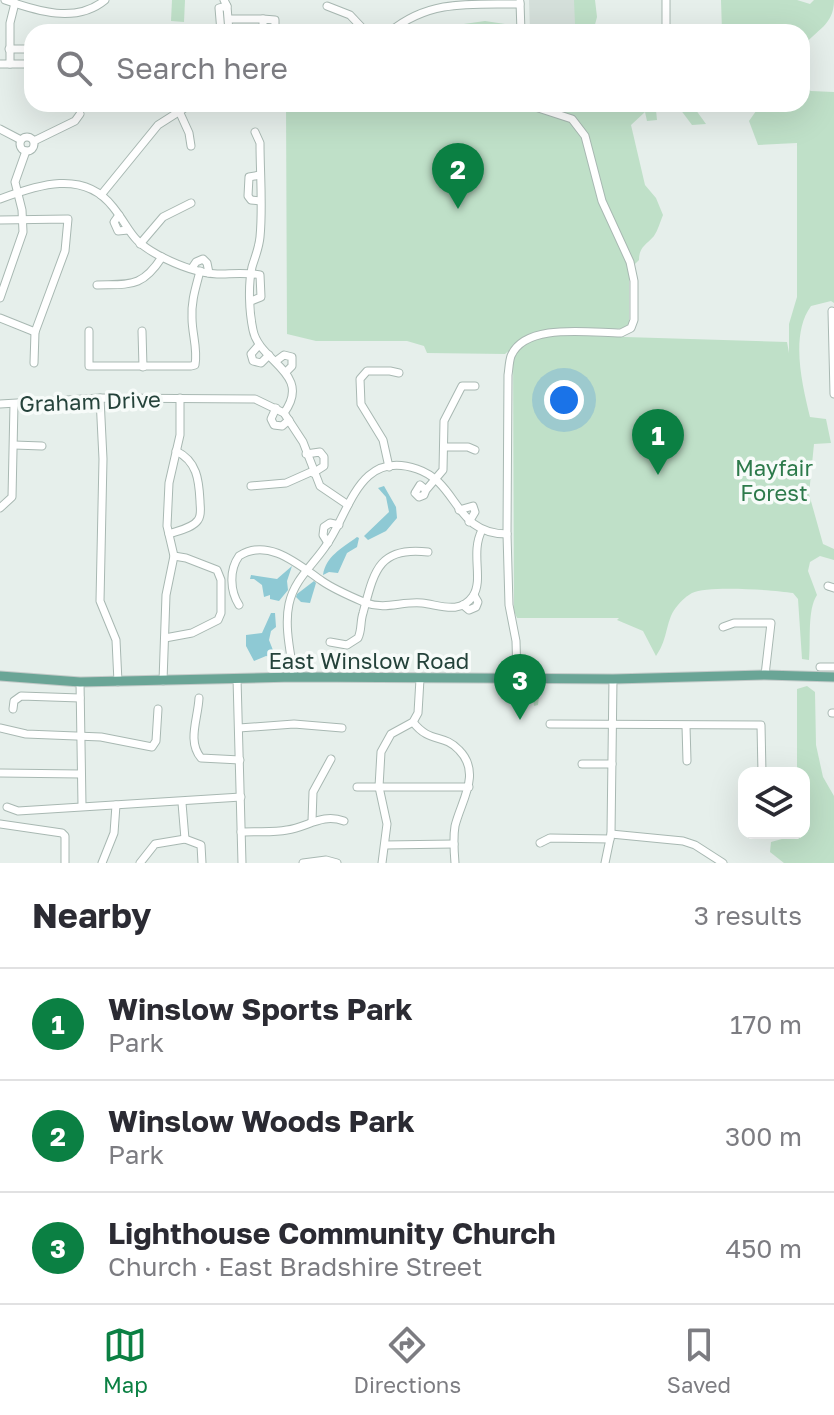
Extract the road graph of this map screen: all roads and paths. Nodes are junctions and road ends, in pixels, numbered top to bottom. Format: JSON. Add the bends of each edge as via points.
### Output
{"nodes":[{"id":1,"x":5,"y":0,"type":"edge"},
{"id":2,"x":105,"y":0,"type":"edge"},
{"id":3,"x":666,"y":0,"type":"edge"},
{"id":4,"x":520,"y":2,"type":"edge"},
{"id":5,"x":15,"y":3,"type":"junction"},
{"id":6,"x":225,"y":3,"type":"edge"},
{"id":7,"x":419,"y":4,"type":"edge"},
{"id":8,"x":327,"y":6,"type":"dead end"},
{"id":9,"x":229,"y":19,"type":"junction"},
{"id":10,"x":263,"y":19,"type":"junction"},
{"id":11,"x":220,"y":24,"type":"edge"},
{"id":12,"x":229,"y":24,"type":"edge"},
{"id":13,"x":263,"y":24,"type":"edge"},
{"id":14,"x":275,"y":24,"type":"edge"},
{"id":15,"x":358,"y":24,"type":"edge"},
{"id":16,"x":398,"y":24,"type":"edge"},
{"id":17,"x":521,"y":24,"type":"edge"},
{"id":18,"x":666,"y":24,"type":"edge"},
{"id":19,"x":5,"y":35,"type":"edge"},
{"id":20,"x":9,"y":49,"type":"junction"},
{"id":21,"x":24,"y":49,"type":"edge"},
{"id":22,"x":0,"y":64,"type":"edge"},
{"id":23,"x":10,"y":64,"type":"junction"},
{"id":24,"x":24,"y":64,"type":"edge"},
{"id":25,"x":178,"y":112,"type":"edge"},
{"id":26,"x":179,"y":112,"type":"edge"},
{"id":27,"x":545,"y":112,"type":"edge"},
{"id":28,"x":80,"y":114,"type":"dead end"},
{"id":29,"x":0,"y":129,"type":"edge"},
{"id":30,"x":255,"y":132,"type":"dead end"},
{"id":31,"x":21,"y":140,"type":"junction"},
{"id":32,"x":34,"y":141,"type":"junction"},
{"id":33,"x":191,"y":146,"type":"dead end"},
{"id":34,"x":26,"y":151,"type":"junction"},
{"id":35,"x":17,"y":193,"type":"junction"},
{"id":36,"x":101,"y":195,"type":"junction"},
{"id":37,"x":0,"y":199,"type":"edge"},
{"id":38,"x":191,"y":203,"type":"dead end"},
{"id":39,"x":23,"y":219,"type":"junction"},
{"id":40,"x":0,"y":220,"type":"edge"},
{"id":41,"x":140,"y":244,"type":"junction"},
{"id":42,"x":162,"y":257,"type":"junction"},
{"id":43,"x":200,"y":271,"type":"junction"},
{"id":44,"x":251,"y":273,"type":"junction"},
{"id":45,"x":97,"y":285,"type":"dead end"},
{"id":46,"x":0,"y":298,"type":"edge"},
{"id":47,"x":832,"y":311,"type":"dead end"},
{"id":48,"x":0,"y":318,"type":"edge"},
{"id":49,"x":89,"y":331,"type":"dead end"},
{"id":50,"x":142,"y":331,"type":"dead end"},
{"id":51,"x":35,"y":332,"type":"junction"},
{"id":52,"x":259,"y":345,"type":"junction"},
{"id":53,"x":269,"y":355,"type":"junction"},
{"id":54,"x":276,"y":361,"type":"junction"},
{"id":55,"x":34,"y":363,"type":"dead end"},
{"id":56,"x":143,"y":367,"type":"junction"},
{"id":57,"x":286,"y":372,"type":"junction"},
{"id":58,"x":399,"y":373,"type":"dead end"},
{"id":59,"x":834,"y":374,"type":"edge"},
{"id":60,"x":475,"y":386,"type":"dead end"},
{"id":61,"x":834,"y":394,"type":"edge"},
{"id":62,"x":100,"y":398,"type":"junction"},
{"id":63,"x":180,"y":398,"type":"junction"},
{"id":64,"x":0,"y":404,"type":"edge"},
{"id":65,"x":14,"y":404,"type":"junction"},
{"id":66,"x":276,"y":408,"type":"junction"},
{"id":67,"x":287,"y":416,"type":"junction"},
{"id":68,"x":14,"y":445,"type":"junction"},
{"id":69,"x":42,"y":446,"type":"dead end"},
{"id":70,"x":444,"y":447,"type":"junction"},
{"id":71,"x":475,"y":450,"type":"dead end"},
{"id":72,"x":176,"y":451,"type":"junction"},
{"id":73,"x":306,"y":454,"type":"junction"},
{"id":74,"x":389,"y":467,"type":"junction"},
{"id":75,"x":313,"y":472,"type":"junction"},
{"id":76,"x":436,"y":480,"type":"junction"},
{"id":77,"x":251,"y":486,"type":"dead end"},
{"id":78,"x":426,"y":490,"type":"dead end"},
{"id":79,"x":348,"y":505,"type":"junction"},
{"id":80,"x":0,"y":508,"type":"edge"},
{"id":81,"x":459,"y":510,"type":"junction"},
{"id":82,"x":469,"y":522,"type":"junction"},
{"id":83,"x":482,"y":530,"type":"junction"},
{"id":84,"x":169,"y":534,"type":"junction"},
{"id":85,"x":507,"y":534,"type":"junction"},
{"id":86,"x":428,"y":552,"type":"dead end"},
{"id":87,"x":174,"y":556,"type":"junction"},
{"id":88,"x":308,"y":569,"type":"junction"},
{"id":89,"x":367,"y":603,"type":"junction"},
{"id":90,"x":239,"y":605,"type":"dead end"},
{"id":91,"x":723,"y":627,"type":"dead end"},
{"id":92,"x":165,"y":638,"type":"junction"},
{"id":93,"x":330,"y":642,"type":"dead end"},
{"id":94,"x":820,"y":667,"type":"dead end"},
{"id":95,"x":834,"y":667,"type":"edge"},
{"id":96,"x":765,"y":675,"type":"junction"},
{"id":97,"x":0,"y":676,"type":"edge"},
{"id":98,"x":294,"y":677,"type":"junction"},
{"id":99,"x":834,"y":677,"type":"edge"},
{"id":100,"x":237,"y":678,"type":"junction"},
{"id":101,"x":517,"y":678,"type":"junction"},
{"id":102,"x":420,"y":679,"type":"junction"},
{"id":103,"x":613,"y":679,"type":"junction"},
{"id":104,"x":163,"y":681,"type":"junction"},
{"id":105,"x":80,"y":682,"type":"junction"},
{"id":106,"x":118,"y":682,"type":"junction"},
{"id":107,"x":80,"y":698,"type":"junction"},
{"id":108,"x":199,"y":698,"type":"dead end"},
{"id":109,"x":13,"y":709,"type":"dead end"},
{"id":110,"x":158,"y":709,"type":"dead end"},
{"id":111,"x":413,"y":722,"type":"junction"},
{"id":112,"x":550,"y":724,"type":"dead end"},
{"id":113,"x":613,"y":725,"type":"junction"},
{"id":114,"x":686,"y":726,"type":"junction"},
{"id":115,"x":0,"y":728,"type":"edge"},
{"id":116,"x":239,"y":728,"type":"junction"},
{"id":117,"x":342,"y":728,"type":"dead end"},
{"id":118,"x":79,"y":734,"type":"junction"},
{"id":119,"x":331,"y":759,"type":"dead end"},
{"id":120,"x":240,"y":760,"type":"junction"},
{"id":121,"x":687,"y":761,"type":"dead end"},
{"id":122,"x":582,"y":764,"type":"dead end"},
{"id":123,"x":612,"y":764,"type":"junction"},
{"id":124,"x":762,"y":767,"type":"edge"},
{"id":125,"x":0,"y":773,"type":"edge"},
{"id":126,"x":80,"y":774,"type":"junction"},
{"id":127,"x":357,"y":787,"type":"dead end"},
{"id":128,"x":379,"y":787,"type":"junction"},
{"id":129,"x":469,"y":787,"type":"junction"},
{"id":130,"x":241,"y":797,"type":"junction"},
{"id":131,"x":182,"y":803,"type":"junction"},
{"id":132,"x":82,"y":805,"type":"junction"},
{"id":133,"x":116,"y":805,"type":"junction"},
{"id":134,"x":7,"y":807,"type":"dead end"},
{"id":135,"x":312,"y":821,"type":"junction"},
{"id":136,"x":344,"y":821,"type":"dead end"},
{"id":137,"x":0,"y":824,"type":"edge"},
{"id":138,"x":241,"y":832,"type":"junction"},
{"id":139,"x":610,"y":836,"type":"junction"},
{"id":140,"x":185,"y":839,"type":"junction"},
{"id":141,"x":540,"y":843,"type":"dead end"},
{"id":142,"x":454,"y":844,"type":"junction"},
{"id":143,"x":385,"y":845,"type":"junction"},
{"id":144,"x":65,"y":863,"type":"edge"},
{"id":145,"x":102,"y":863,"type":"edge"},
{"id":146,"x":140,"y":863,"type":"edge"},
{"id":147,"x":202,"y":863,"type":"edge"},
{"id":148,"x":242,"y":863,"type":"edge"},
{"id":149,"x":303,"y":863,"type":"edge"},
{"id":150,"x":337,"y":863,"type":"edge"},
{"id":151,"x":382,"y":863,"type":"edge"},
{"id":152,"x":455,"y":863,"type":"edge"},
{"id":153,"x":605,"y":863,"type":"edge"},
{"id":154,"x":723,"y":863,"type":"edge"}],
"edges":[{"from":1,"to":5,"type":"street"},
{"from":2,"to":5,"type":"street","via":[[73,13]]},
{"from":3,"to":18,"type":"street"},
{"from":4,"to":7,"type":"street"},
{"from":4,"to":17,"type":"street"},
{"from":5,"to":19,"type":"street"},
{"from":6,"to":9,"type":"street"},
{"from":6,"to":11,"type":"street","via":[[219,8]]},
{"from":7,"to":16,"type":"street"},
{"from":8,"to":15,"type":"street"},
{"from":9,"to":10,"type":"street"},
{"from":9,"to":12,"type":"street"},
{"from":10,"to":13,"type":"street"},
{"from":10,"to":14,"type":"street"},
{"from":19,"to":20,"type":"street"},
{"from":20,"to":21,"type":"street"},
{"from":20,"to":23,"type":"street"},
{"from":22,"to":23,"type":"street"},
{"from":23,"to":24,"type":"street"},
{"from":25,"to":36,"type":"street","via":[[158,125]]},
{"from":26,"to":33,"type":"street"},
{"from":27,"to":85,"type":"street","via":[[572,119],[585,136],[602,201],[630,262],[634,320],[621,333],[545,332],[526,339],[511,355]]},
{"from":28,"to":32,"type":"street"},
{"from":29,"to":31,"type":"street"},
{"from":30,"to":44,"type":"street","via":[[260,175],[249,177],[248,196],[260,201],[260,240]]},
{"from":31,"to":32,"type":"street"},
{"from":31,"to":34,"type":"street"},
{"from":32,"to":34,"type":"street"},
{"from":34,"to":35,"type":"street","via":[[15,182]]},
{"from":35,"to":36,"type":"street","via":[[64,183]]},
{"from":35,"to":37,"type":"street"},
{"from":35,"to":39,"type":"street"},
{"from":36,"to":41,"type":"street"},
{"from":38,"to":41,"type":"street","via":[[163,217]]},
{"from":39,"to":40,"type":"street"},
{"from":39,"to":46,"type":"street"},
{"from":39,"to":51,"type":"street","via":[[68,219],[65,251]]},
{"from":41,"to":42,"type":"street"},
{"from":42,"to":43,"type":"street"},
{"from":42,"to":45,"type":"street","via":[[150,275],[134,284]]},
{"from":43,"to":44,"type":"street"},
{"from":43,"to":56,"type":"street","via":[[192,314],[195,365]]},
{"from":44,"to":52,"type":"street","via":[[253,330]]},
{"from":47,"to":59,"type":"street"},
{"from":48,"to":51,"type":"street"},
{"from":49,"to":56,"type":"street","via":[[89,366]]},
{"from":50,"to":56,"type":"street"},
{"from":51,"to":55,"type":"street"},
{"from":52,"to":53,"type":"street"},
{"from":52,"to":53,"type":"street","via":[[251,354],[253,361],[261,363]]},
{"from":53,"to":54,"type":"street"},
{"from":54,"to":57,"type":"street"},
{"from":54,"to":57,"type":"street","via":[[286,354],[292,357]]},
{"from":57,"to":67,"type":"street","via":[[292,401]]},
{"from":58,"to":74,"type":"street","via":[[360,375],[361,404],[385,443]]},
{"from":59,"to":61,"type":"street"},
{"from":60,"to":70,"type":"street","via":[[462,386],[449,409]]},
{"from":62,"to":63,"type":"street","name":"Graham Drive"},
{"from":62,"to":65,"type":"street","name":"Graham Drive"},
{"from":62,"to":106,"type":"street","via":[[100,601],[116,640]]},
{"from":63,"to":66,"type":"street","name":"Graham Drive","via":[[248,398]]},
{"from":63,"to":72,"type":"street"},
{"from":64,"to":65,"type":"street","name":"Graham Drive"},
{"from":65,"to":68,"type":"street"},
{"from":66,"to":67,"type":"street"},
{"from":66,"to":67,"type":"street","via":[[274,425],[282,426]]},
{"from":67,"to":73,"type":"street"},
{"from":68,"to":69,"type":"street"},
{"from":68,"to":80,"type":"street","via":[[12,497]]},
{"from":70,"to":71,"type":"street"},
{"from":70,"to":76,"type":"street","via":[[443,470]]},
{"from":72,"to":84,"type":"street","via":[[169,475]]},
{"from":72,"to":84,"type":"street","via":[[195,469],[200,515],[193,525]]},
{"from":73,"to":75,"type":"street"},
{"from":73,"to":75,"type":"street","via":[[320,452],[325,460],[323,468]]},
{"from":74,"to":76,"type":"street","via":[[417,469]]},
{"from":74,"to":79,"type":"street","via":[[363,480]]},
{"from":75,"to":77,"type":"street","via":[[286,483]]},
{"from":75,"to":79,"type":"street","via":[[325,490]]},
{"from":76,"to":78,"type":"street"},
{"from":76,"to":81,"type":"street"},
{"from":79,"to":88,"type":"street","via":[[339,525],[324,527],[328,543]]},
{"from":81,"to":82,"type":"street"},
{"from":81,"to":82,"type":"street","via":[[473,506]]},
{"from":82,"to":83,"type":"street"},
{"from":83,"to":85,"type":"street"},
{"from":83,"to":89,"type":"street","via":[[475,546],[477,584],[463,605]]},
{"from":84,"to":87,"type":"street"},
{"from":85,"to":101,"type":"street"},
{"from":86,"to":89,"type":"street","via":[[386,558]]},
{"from":87,"to":92,"type":"street"},
{"from":87,"to":92,"type":"street","via":[[217,570],[221,613],[216,622],[192,633]]},
{"from":88,"to":89,"type":"street","via":[[326,584]]},
{"from":88,"to":90,"type":"street","via":[[280,554],[242,554],[233,568]]},
{"from":88,"to":98,"type":"street","via":[[289,606]]},
{"from":89,"to":93,"type":"street","via":[[356,641]]},
{"from":91,"to":96,"type":"street","via":[[771,623]]},
{"from":92,"to":104,"type":"street"},
{"from":94,"to":95,"type":"street"},
{"from":96,"to":99,"type":"main road","name":"East Winslow Road"},
{"from":96,"to":103,"type":"main road","name":"East Winslow Road"},
{"from":97,"to":105,"type":"main road","name":"East Winslow Road"},
{"from":98,"to":100,"type":"main road","name":"East Winslow Road"},
{"from":98,"to":102,"type":"main road","name":"East Winslow Road"},
{"from":100,"to":104,"type":"main road","name":"East Winslow Road"},
{"from":100,"to":116,"type":"street"},
{"from":101,"to":102,"type":"main road","name":"East Winslow Road"},
{"from":101,"to":103,"type":"main road","name":"East Winslow Road"},
{"from":102,"to":111,"type":"street"},
{"from":103,"to":113,"type":"street"},
{"from":104,"to":106,"type":"main road","name":"East Winslow Road"},
{"from":105,"to":106,"type":"main road","name":"East Winslow Road"},
{"from":105,"to":107,"type":"street"},
{"from":107,"to":109,"type":"street","via":[[21,696]]},
{"from":107,"to":118,"type":"street"},
{"from":108,"to":120,"type":"street","via":[[193,749],[201,758]]},
{"from":110,"to":118,"type":"street","via":[[152,747]]},
{"from":111,"to":128,"type":"street","via":[[385,743]]},
{"from":111,"to":129,"type":"street","via":[[423,735],[449,741],[460,751],[468,766]]},
{"from":112,"to":113,"type":"street"},
{"from":113,"to":114,"type":"street"},
{"from":113,"to":123,"type":"street"},
{"from":114,"to":121,"type":"street"},
{"from":114,"to":124,"type":"street","via":[[761,725]]},
{"from":115,"to":118,"type":"street","via":[[26,734]]},
{"from":116,"to":117,"type":"street"},
{"from":116,"to":120,"type":"street"},
{"from":118,"to":126,"type":"street"},
{"from":119,"to":135,"type":"street","via":[[313,792]]},
{"from":120,"to":130,"type":"street"},
{"from":122,"to":123,"type":"street"},
{"from":123,"to":139,"type":"street"},
{"from":125,"to":126,"type":"street"},
{"from":126,"to":132,"type":"street"},
{"from":127,"to":128,"type":"street"},
{"from":128,"to":129,"type":"street"},
{"from":128,"to":143,"type":"street","via":[[386,811]]},
{"from":129,"to":142,"type":"street"},
{"from":130,"to":131,"type":"street"},
{"from":130,"to":138,"type":"street"},
{"from":131,"to":133,"type":"street"},
{"from":131,"to":140,"type":"street"},
{"from":132,"to":133,"type":"street"},
{"from":132,"to":134,"type":"street","via":[[18,811]]},
{"from":133,"to":145,"type":"street","via":[[114,833]]},
{"from":135,"to":136,"type":"street"},
{"from":135,"to":138,"type":"street","via":[[288,830]]},
{"from":137,"to":144,"type":"street","via":[[62,833]]},
{"from":138,"to":148,"type":"street"},
{"from":139,"to":141,"type":"street"},
{"from":139,"to":153,"type":"street"},
{"from":139,"to":154,"type":"street","via":[[683,841]]},
{"from":140,"to":146,"type":"street","via":[[155,844]]},
{"from":140,"to":147,"type":"street","via":[[201,845]]},
{"from":142,"to":143,"type":"street"},
{"from":142,"to":152,"type":"street"},
{"from":143,"to":151,"type":"street"},
{"from":149,"to":150,"type":"street"}]}
